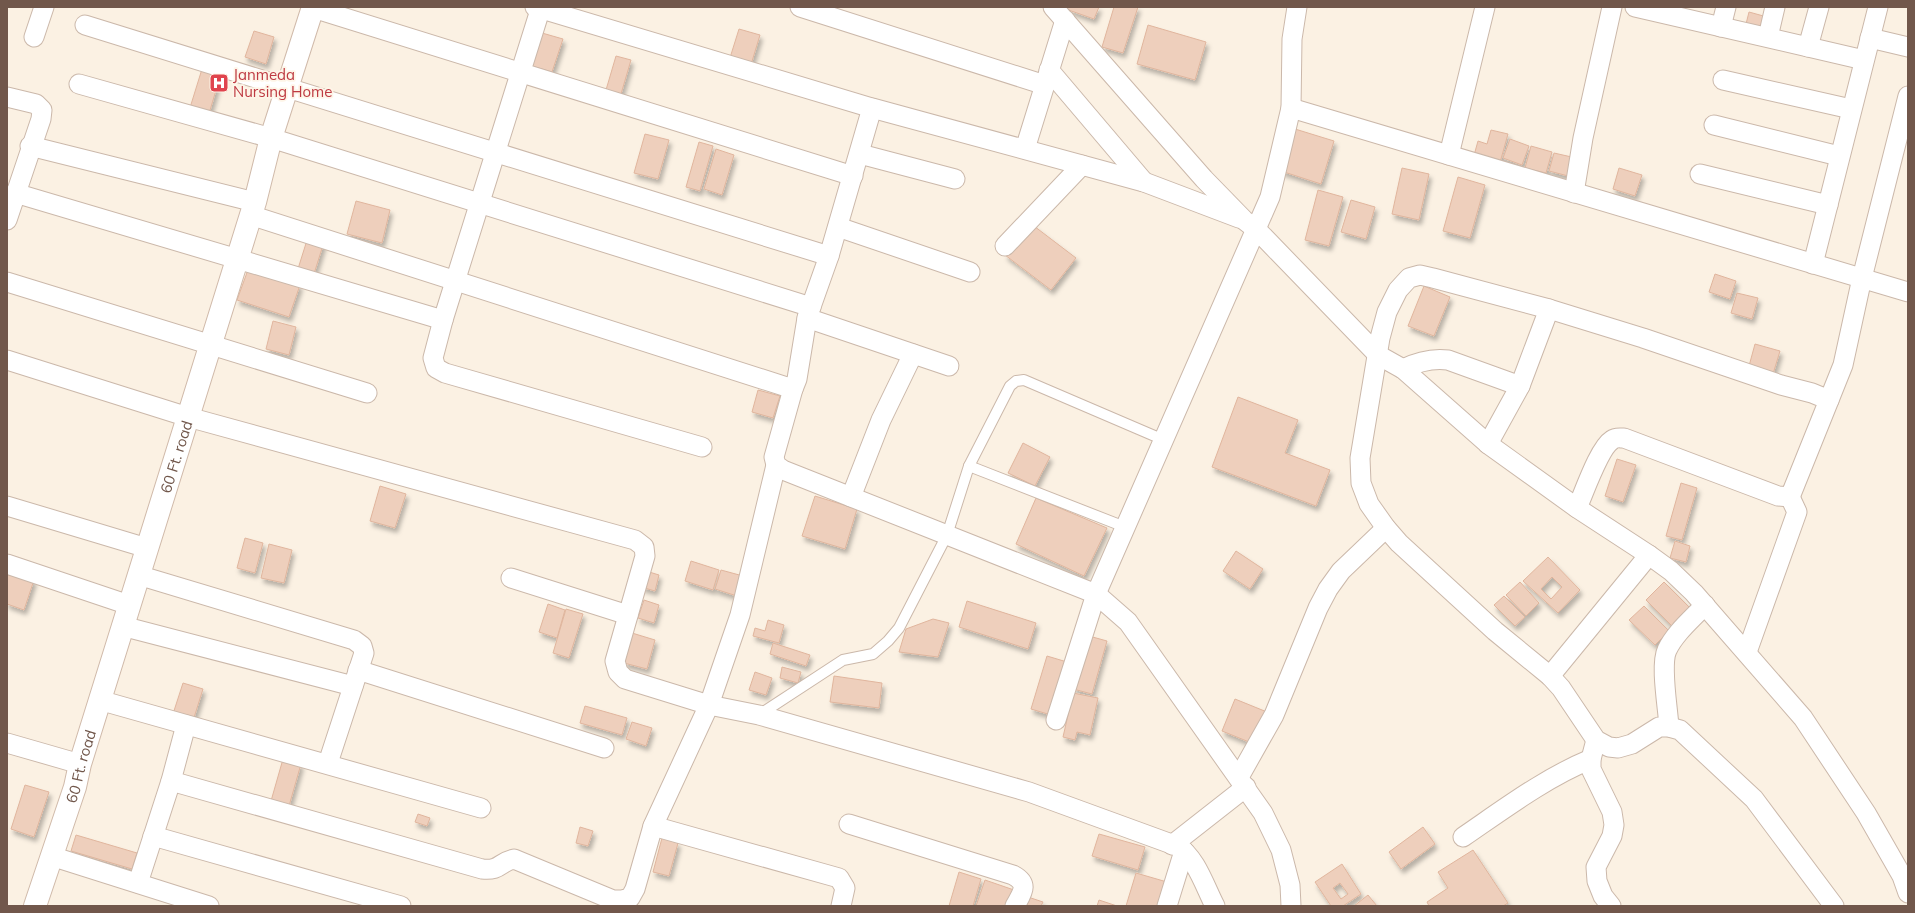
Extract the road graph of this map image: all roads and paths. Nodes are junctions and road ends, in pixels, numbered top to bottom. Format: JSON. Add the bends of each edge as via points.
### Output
{"nodes":[{"id":1,"x":44,"y":7,"type":"edge"},
{"id":2,"x":800,"y":7,"type":"edge"},
{"id":3,"x":1297,"y":7,"type":"edge"},
{"id":4,"x":1485,"y":7,"type":"edge"},
{"id":5,"x":1612,"y":7,"type":"edge"},
{"id":6,"x":1635,"y":7,"type":"edge"},
{"id":7,"x":1726,"y":7,"type":"edge"},
{"id":8,"x":1775,"y":7,"type":"edge"},
{"id":9,"x":1819,"y":7,"type":"edge"},
{"id":10,"x":1878,"y":7,"type":"edge"},
{"id":11,"x":313,"y":8,"type":"edge"},
{"id":12,"x":539,"y":8,"type":"edge"},
{"id":13,"x":1675,"y":11,"type":"edge"},
{"id":14,"x":1059,"y":14,"type":"edge"},
{"id":15,"x":84,"y":25,"type":"dead end"},
{"id":16,"x":1721,"y":26,"type":"junction"},
{"id":17,"x":34,"y":37,"type":"dead end"},
{"id":18,"x":1768,"y":37,"type":"junction"},
{"id":19,"x":1870,"y":38,"type":"junction"},
{"id":20,"x":1808,"y":47,"type":"junction"},
{"id":21,"x":1908,"y":47,"type":"edge"},
{"id":22,"x":1864,"y":60,"type":"junction"},
{"id":23,"x":521,"y":73,"type":"junction"},
{"id":24,"x":1047,"y":78,"type":"junction"},
{"id":25,"x":1723,"y":80,"type":"dead end"},
{"id":26,"x":79,"y":84,"type":"dead end"},
{"id":27,"x":287,"y":88,"type":"junction"},
{"id":28,"x":1908,"y":96,"type":"edge"},
{"id":29,"x":7,"y":97,"type":"edge"},
{"id":30,"x":872,"y":108,"type":"junction"},
{"id":31,"x":1291,"y":108,"type":"junction"},
{"id":32,"x":1851,"y":109,"type":"junction"},
{"id":33,"x":1714,"y":125,"type":"dead end"},
{"id":34,"x":271,"y":138,"type":"junction"},
{"id":35,"x":30,"y":146,"type":"junction"},
{"id":36,"x":1025,"y":149,"type":"junction"},
{"id":37,"x":496,"y":152,"type":"junction"},
{"id":38,"x":860,"y":154,"type":"junction"},
{"id":39,"x":1449,"y":155,"type":"junction"},
{"id":40,"x":1839,"y":156,"type":"junction"},
{"id":41,"x":1082,"y":165,"type":"junction"},
{"id":42,"x":1700,"y":174,"type":"dead end"},
{"id":43,"x":853,"y":176,"type":"junction"},
{"id":44,"x":955,"y":179,"type":"dead end"},
{"id":45,"x":1144,"y":182,"type":"junction"},
{"id":46,"x":15,"y":193,"type":"junction"},
{"id":47,"x":1574,"y":193,"type":"junction"},
{"id":48,"x":480,"y":204,"type":"junction"},
{"id":49,"x":1828,"y":205,"type":"junction"},
{"id":50,"x":252,"y":208,"type":"junction"},
{"id":51,"x":7,"y":220,"type":"edge"},
{"id":52,"x":1250,"y":225,"type":"junction"},
{"id":53,"x":838,"y":227,"type":"junction"},
{"id":54,"x":1005,"y":246,"type":"dead end"},
{"id":55,"x":829,"y":256,"type":"junction"},
{"id":56,"x":237,"y":259,"type":"junction"},
{"id":57,"x":1813,"y":264,"type":"junction"},
{"id":58,"x":970,"y":272,"type":"dead end"},
{"id":59,"x":1862,"y":278,"type":"junction"},
{"id":60,"x":456,"y":281,"type":"junction"},
{"id":61,"x":7,"y":282,"type":"edge"},
{"id":62,"x":1908,"y":291,"type":"edge"},
{"id":63,"x":1549,"y":309,"type":"junction"},
{"id":64,"x":809,"y":312,"type":"junction"},
{"id":65,"x":443,"y":320,"type":"junction"},
{"id":66,"x":209,"y":345,"type":"junction"},
{"id":67,"x":912,"y":354,"type":"junction"},
{"id":68,"x":1378,"y":355,"type":"junction"},
{"id":69,"x":7,"y":360,"type":"edge"},
{"id":70,"x":949,"y":366,"type":"dead end"},
{"id":71,"x":1403,"y":369,"type":"junction"},
{"id":72,"x":1520,"y":386,"type":"junction"},
{"id":73,"x":793,"y":388,"type":"junction"},
{"id":74,"x":367,"y":393,"type":"dead end"},
{"id":75,"x":1829,"y":400,"type":"junction"},
{"id":76,"x":188,"y":417,"type":"junction"},
{"id":77,"x":1164,"y":440,"type":"junction"},
{"id":78,"x":1488,"y":444,"type":"junction"},
{"id":79,"x":702,"y":447,"type":"dead end"},
{"id":80,"x":776,"y":465,"type":"junction"},
{"id":81,"x":969,"y":466,"type":"junction"},
{"id":82,"x":851,"y":497,"type":"junction"},
{"id":83,"x":1790,"y":497,"type":"junction"},
{"id":84,"x":7,"y":506,"type":"edge"},
{"id":85,"x":1577,"y":508,"type":"junction"},
{"id":86,"x":1125,"y":527,"type":"junction"},
{"id":87,"x":1386,"y":528,"type":"junction"},
{"id":88,"x":947,"y":535,"type":"junction"},
{"id":89,"x":147,"y":548,"type":"junction"},
{"id":90,"x":1649,"y":555,"type":"junction"},
{"id":91,"x":7,"y":564,"type":"edge"},
{"id":92,"x":138,"y":575,"type":"junction"},
{"id":93,"x":511,"y":578,"type":"dead end"},
{"id":94,"x":1096,"y":594,"type":"junction"},
{"id":95,"x":129,"y":605,"type":"junction"},
{"id":96,"x":1705,"y":605,"type":"junction"},
{"id":97,"x":628,"y":615,"type":"junction"},
{"id":98,"x":122,"y":626,"type":"junction"},
{"id":99,"x":1746,"y":652,"type":"junction"},
{"id":100,"x":1550,"y":676,"type":"junction"},
{"id":101,"x":356,"y":678,"type":"junction"},
{"id":102,"x":99,"y":700,"type":"junction"},
{"id":103,"x":709,"y":705,"type":"junction"},
{"id":104,"x":759,"y":715,"type":"junction"},
{"id":105,"x":1056,"y":720,"type":"dead end"},
{"id":106,"x":186,"y":725,"type":"junction"},
{"id":107,"x":1669,"y":726,"type":"junction"},
{"id":108,"x":1596,"y":740,"type":"junction"},
{"id":109,"x":7,"y":743,"type":"edge"},
{"id":110,"x":604,"y":748,"type":"dead end"},
{"id":111,"x":1591,"y":759,"type":"junction"},
{"id":112,"x":328,"y":763,"type":"junction"},
{"id":113,"x":80,"y":764,"type":"junction"},
{"id":114,"x":171,"y":781,"type":"junction"},
{"id":115,"x":1242,"y":782,"type":"junction"},
{"id":116,"x":481,"y":808,"type":"dead end"},
{"id":117,"x":849,"y":824,"type":"dead end"},
{"id":118,"x":654,"y":826,"type":"junction"},
{"id":119,"x":153,"y":836,"type":"junction"},
{"id":120,"x":1463,"y":836,"type":"dead end"},
{"id":121,"x":1178,"y":848,"type":"junction"},
{"id":122,"x":51,"y":856,"type":"junction"},
{"id":123,"x":138,"y":882,"type":"junction"},
{"id":124,"x":1908,"y":893,"type":"edge"},
{"id":125,"x":35,"y":906,"type":"edge"},
{"id":126,"x":209,"y":906,"type":"edge"},
{"id":127,"x":401,"y":906,"type":"edge"},
{"id":128,"x":841,"y":906,"type":"edge"},
{"id":129,"x":1015,"y":906,"type":"edge"},
{"id":130,"x":1166,"y":906,"type":"edge"},
{"id":131,"x":1214,"y":906,"type":"edge"},
{"id":132,"x":1291,"y":906,"type":"edge"},
{"id":133,"x":1611,"y":906,"type":"edge"},
{"id":134,"x":1834,"y":906,"type":"edge"}],
"edges":[{"from":1,"to":17,"type":"street"},
{"from":2,"to":24,"type":"street"},
{"from":3,"to":31,"type":"street","via":[[1292,39]]},
{"from":4,"to":39,"type":"street"},
{"from":5,"to":47,"type":"street","via":[[1583,138]]},
{"from":6,"to":13,"type":"street"},
{"from":7,"to":16,"type":"street"},
{"from":8,"to":18,"type":"street"},
{"from":9,"to":20,"type":"street"},
{"from":10,"to":19,"type":"street"},
{"from":11,"to":23,"type":"street"},
{"from":11,"to":27,"type":"street","name":"60 Ft. road"},
{"from":12,"to":23,"type":"street"},
{"from":12,"to":30,"type":"street"},
{"from":13,"to":16,"type":"street"},
{"from":14,"to":24,"type":"street"},
{"from":14,"to":52,"type":"street","via":[[1204,179]]},
{"from":15,"to":27,"type":"street"},
{"from":16,"to":18,"type":"street"},
{"from":18,"to":20,"type":"street"},
{"from":19,"to":21,"type":"street"},
{"from":19,"to":22,"type":"street"},
{"from":20,"to":22,"type":"street"},
{"from":22,"to":32,"type":"street"},
{"from":23,"to":37,"type":"street"},
{"from":23,"to":43,"type":"street"},
{"from":24,"to":36,"type":"street"},
{"from":24,"to":45,"type":"street"},
{"from":25,"to":32,"type":"street"},
{"from":26,"to":34,"type":"street"},
{"from":27,"to":34,"type":"street","name":"60 Ft. road"},
{"from":27,"to":37,"type":"street"},
{"from":28,"to":59,"type":"street"},
{"from":29,"to":35,"type":"street","via":[[36,104],[42,110]]},
{"from":30,"to":36,"type":"street"},
{"from":30,"to":38,"type":"street"},
{"from":31,"to":39,"type":"street"},
{"from":31,"to":52,"type":"street","via":[[1270,197]]},
{"from":32,"to":40,"type":"street"},
{"from":33,"to":40,"type":"street"},
{"from":34,"to":48,"type":"street"},
{"from":34,"to":50,"type":"street","name":"60 Ft. road"},
{"from":35,"to":46,"type":"street"},
{"from":35,"to":50,"type":"street"},
{"from":36,"to":41,"type":"street"},
{"from":37,"to":48,"type":"street"},
{"from":37,"to":55,"type":"street"},
{"from":38,"to":43,"type":"street"},
{"from":38,"to":44,"type":"street"},
{"from":39,"to":47,"type":"street"},
{"from":40,"to":49,"type":"street"},
{"from":41,"to":45,"type":"street"},
{"from":41,"to":54,"type":"street"},
{"from":42,"to":49,"type":"street"},
{"from":43,"to":53,"type":"street"},
{"from":45,"to":52,"type":"street"},
{"from":46,"to":51,"type":"street"},
{"from":46,"to":56,"type":"street"},
{"from":47,"to":57,"type":"street"},
{"from":48,"to":60,"type":"street"},
{"from":48,"to":64,"type":"street"},
{"from":49,"to":57,"type":"street"},
{"from":50,"to":56,"type":"street","name":"60 Ft. road"},
{"from":50,"to":60,"type":"street"},
{"from":52,"to":68,"type":"street"},
{"from":52,"to":77,"type":"street"},
{"from":53,"to":55,"type":"street"},
{"from":53,"to":58,"type":"street"},
{"from":55,"to":64,"type":"street"},
{"from":56,"to":65,"type":"street"},
{"from":56,"to":66,"type":"street","name":"60 Ft. road"},
{"from":57,"to":59,"type":"street"},
{"from":59,"to":62,"type":"street"},
{"from":59,"to":75,"type":"street","via":[[1843,365]]},
{"from":60,"to":65,"type":"street"},
{"from":60,"to":73,"type":"street"},
{"from":61,"to":66,"type":"street"},
{"from":63,"to":68,"type":"street","via":[[1420,275],[1409,278],[1398,290],[1382,328]]},
{"from":63,"to":72,"type":"street"},
{"from":63,"to":75,"type":"street"},
{"from":64,"to":67,"type":"street"},
{"from":64,"to":73,"type":"street","via":[[797,379]]},
{"from":65,"to":79,"type":"street","via":[[433,358],[436,368],[445,373]]},
{"from":66,"to":74,"type":"street"},
{"from":66,"to":76,"type":"street","name":"60 Ft. road"},
{"from":67,"to":70,"type":"street"},
{"from":67,"to":82,"type":"street","via":[[881,420]]},
{"from":68,"to":71,"type":"street"},
{"from":68,"to":87,"type":"street","via":[[1360,470],[1361,483],[1369,504]]},
{"from":69,"to":76,"type":"street"},
{"from":71,"to":72,"type":"street","via":[[1437,359],[1448,360]]},
{"from":71,"to":78,"type":"street"},
{"from":72,"to":78,"type":"street"},
{"from":73,"to":80,"type":"street","via":[[774,457]]},
{"from":75,"to":83,"type":"street"},
{"from":76,"to":89,"type":"street","name":"60 Ft. road"},
{"from":76,"to":97,"type":"street","via":[[636,540],[644,547],[645,556]]},
{"from":77,"to":81,"type":"lane","via":[[1024,380],[1016,381],[1010,386]]},
{"from":77,"to":86,"type":"street"},
{"from":78,"to":85,"type":"street"},
{"from":80,"to":82,"type":"street"},
{"from":80,"to":103,"type":"street","via":[[740,615]]},
{"from":81,"to":86,"type":"lane"},
{"from":81,"to":88,"type":"lane"},
{"from":82,"to":88,"type":"street"},
{"from":83,"to":85,"type":"street","via":[[1778,496],[1616,437],[1602,453]]},
{"from":83,"to":99,"type":"street","via":[[1797,512]]},
{"from":84,"to":89,"type":"street"},
{"from":85,"to":90,"type":"street"},
{"from":86,"to":94,"type":"street"},
{"from":87,"to":100,"type":"street","via":[[1495,631]]},
{"from":87,"to":115,"type":"street","via":[[1341,571],[1328,589]]},
{"from":88,"to":94,"type":"street"},
{"from":88,"to":104,"type":"lane","via":[[899,628],[888,642],[873,654],[837,663]]},
{"from":89,"to":92,"type":"street","name":"60 Ft. road"},
{"from":90,"to":96,"type":"street","via":[[1675,575]]},
{"from":90,"to":100,"type":"street"},
{"from":91,"to":95,"type":"street"},
{"from":92,"to":95,"type":"street","name":"60 Ft. road"},
{"from":92,"to":101,"type":"street","via":[[354,640],[362,646],[364,652]]},
{"from":93,"to":97,"type":"street"},
{"from":94,"to":105,"type":"street"},
{"from":94,"to":115,"type":"street","via":[[1128,622]]},
{"from":95,"to":98,"type":"street","name":"60 Ft. road"},
{"from":96,"to":99,"type":"street"},
{"from":96,"to":107,"type":"street","via":[[1666,651],[1664,662]]},
{"from":97,"to":103,"type":"street","via":[[615,661],[618,672],[625,679]]},
{"from":98,"to":101,"type":"street"},
{"from":98,"to":102,"type":"street","name":"60 Ft. road"},
{"from":99,"to":124,"type":"street","via":[[1803,718],[1822,746],[1866,813],[1902,876]]},
{"from":100,"to":108,"type":"street"},
{"from":101,"to":110,"type":"street"},
{"from":101,"to":112,"type":"street"},
{"from":102,"to":106,"type":"street"},
{"from":102,"to":113,"type":"street","name":"60 Ft. road"},
{"from":103,"to":104,"type":"street"},
{"from":103,"to":118,"type":"street"},
{"from":104,"to":121,"type":"street","via":[[1029,792]]},
{"from":106,"to":112,"type":"street"},
{"from":106,"to":114,"type":"street"},
{"from":107,"to":108,"type":"street","via":[[1659,728],[1632,744],[1618,748],[1609,747]]},
{"from":107,"to":134,"type":"street","via":[[1680,730],[1754,799]]},
{"from":108,"to":111,"type":"street"},
{"from":109,"to":113,"type":"street"},
{"from":111,"to":120,"type":"street","via":[[1559,775]]},
{"from":111,"to":133,"type":"street","via":[[1591,769],[1612,812],[1614,824],[1612,836],[1596,867],[1597,881],[1603,896]]},
{"from":112,"to":116,"type":"street"},
{"from":113,"to":122,"type":"street","name":"60 Ft. road","via":[[75,788]]},
{"from":114,"to":118,"type":"street","via":[[482,869],[498,868],[508,860],[522,861],[613,900],[630,898]]},
{"from":114,"to":119,"type":"street"},
{"from":115,"to":121,"type":"street"},
{"from":115,"to":132,"type":"street","via":[[1263,813],[1281,850],[1290,885]]},
{"from":117,"to":129,"type":"street","via":[[1013,875],[1023,884],[1023,890]]},
{"from":118,"to":128,"type":"street","via":[[839,878],[845,888]]},
{"from":119,"to":123,"type":"street"},
{"from":119,"to":127,"type":"street"},
{"from":121,"to":130,"type":"street"},
{"from":121,"to":131,"type":"street","via":[[1191,861]]},
{"from":122,"to":123,"type":"street"},
{"from":122,"to":125,"type":"street","name":"60 Ft. road"},
{"from":123,"to":126,"type":"street"}]}
